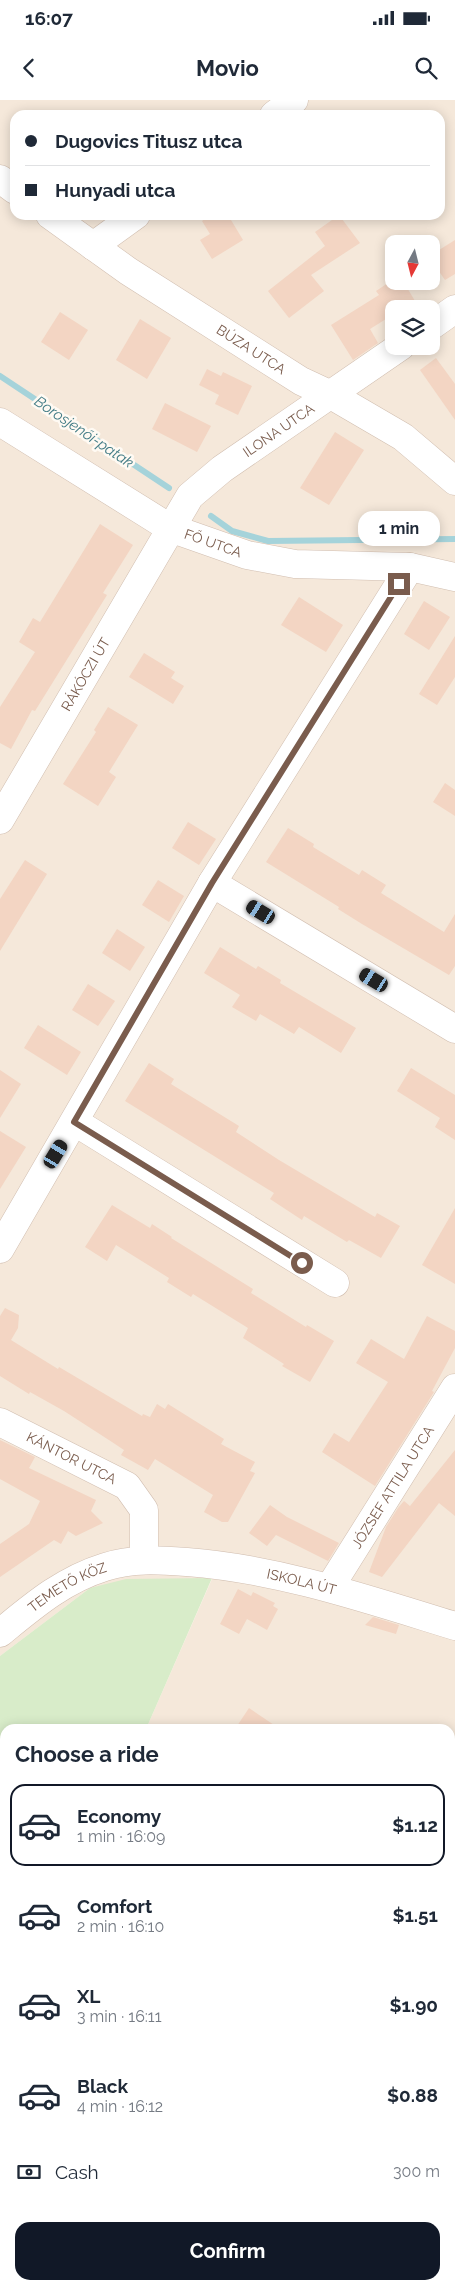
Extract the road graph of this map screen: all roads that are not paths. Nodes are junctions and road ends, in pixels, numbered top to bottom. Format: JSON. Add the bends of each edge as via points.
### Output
{"nodes":[{"id":1,"x":294,"y":100,"type":"edge"},
{"id":2,"x":281,"y":110,"type":"edge"},
{"id":3,"x":57,"y":220,"type":"edge"},
{"id":4,"x":129,"y":220,"type":"edge"},
{"id":5,"x":94,"y":246,"type":"junction"},
{"id":6,"x":455,"y":309,"type":"edge"},
{"id":7,"x":440,"y":320,"type":"edge"},
{"id":8,"x":389,"y":355,"type":"edge"},
{"id":9,"x":331,"y":395,"type":"junction"},
{"id":10,"x":0,"y":422,"type":"edge"},
{"id":11,"x":455,"y":481,"type":"edge"},
{"id":12,"x":170,"y":528,"type":"junction"},
{"id":13,"x":410,"y":567,"type":"junction"},
{"id":14,"x":455,"y":578,"type":"edge"},
{"id":15,"x":0,"y":820,"type":"edge"},
{"id":16,"x":212,"y":883,"type":"junction"},
{"id":17,"x":455,"y":1029,"type":"edge"},
{"id":18,"x":74,"y":1122,"type":"junction"},
{"id":19,"x":0,"y":1248,"type":"edge"},
{"id":20,"x":335,"y":1283,"type":"dead end"},
{"id":21,"x":455,"y":1388,"type":"edge"},
{"id":22,"x":0,"y":1422,"type":"edge"},
{"id":23,"x":144,"y":1559,"type":"junction"},
{"id":24,"x":330,"y":1587,"type":"junction"},
{"id":25,"x":455,"y":1626,"type":"edge"},
{"id":26,"x":0,"y":1633,"type":"edge"}],
"edges":[{"from":1,"to":2,"type":"street"},
{"from":3,"to":5,"type":"street","name":"BÚZA UTCA"},
{"from":4,"to":5,"type":"street"},
{"from":5,"to":9,"type":"street","name":"BÚZA UTCA","via":[[301,381]]},
{"from":6,"to":7,"type":"street"},
{"from":8,"to":9,"type":"street","name":"ILONA UTCA"},
{"from":9,"to":11,"type":"street","name":"BÚZA UTCA","via":[[403,437]]},
{"from":9,"to":12,"type":"street","name":"ILONA UTCA","via":[[222,469],[190,496]]},
{"from":10,"to":12,"type":"street","name":"FŐ UTCA"},
{"from":12,"to":13,"type":"street","name":"FŐ UTCA","via":[[247,556],[295,564]]},
{"from":12,"to":15,"type":"street","name":"RÁKÓCZI ÚT"},
{"from":13,"to":14,"type":"street","name":"FŐ UTCA"},
{"from":13,"to":16,"type":"street"},
{"from":16,"to":17,"type":"street"},
{"from":16,"to":18,"type":"street"},
{"from":18,"to":19,"type":"street"},
{"from":18,"to":20,"type":"street"},
{"from":21,"to":24,"type":"street","name":"JÓZSEF ATTILA UTCA"},
{"from":22,"to":23,"type":"street","name":"KÁNTOR UTCA","via":[[126,1486],[144,1510]]},
{"from":23,"to":24,"type":"street","name":"ISKOLA ÚT","via":[[226,1565]]},
{"from":23,"to":26,"type":"street","name":"TEMETŐ KÖZ","via":[[106,1566],[74,1578],[44,1597]]},
{"from":24,"to":25,"type":"street","name":"ISKOLA ÚT"}]}
